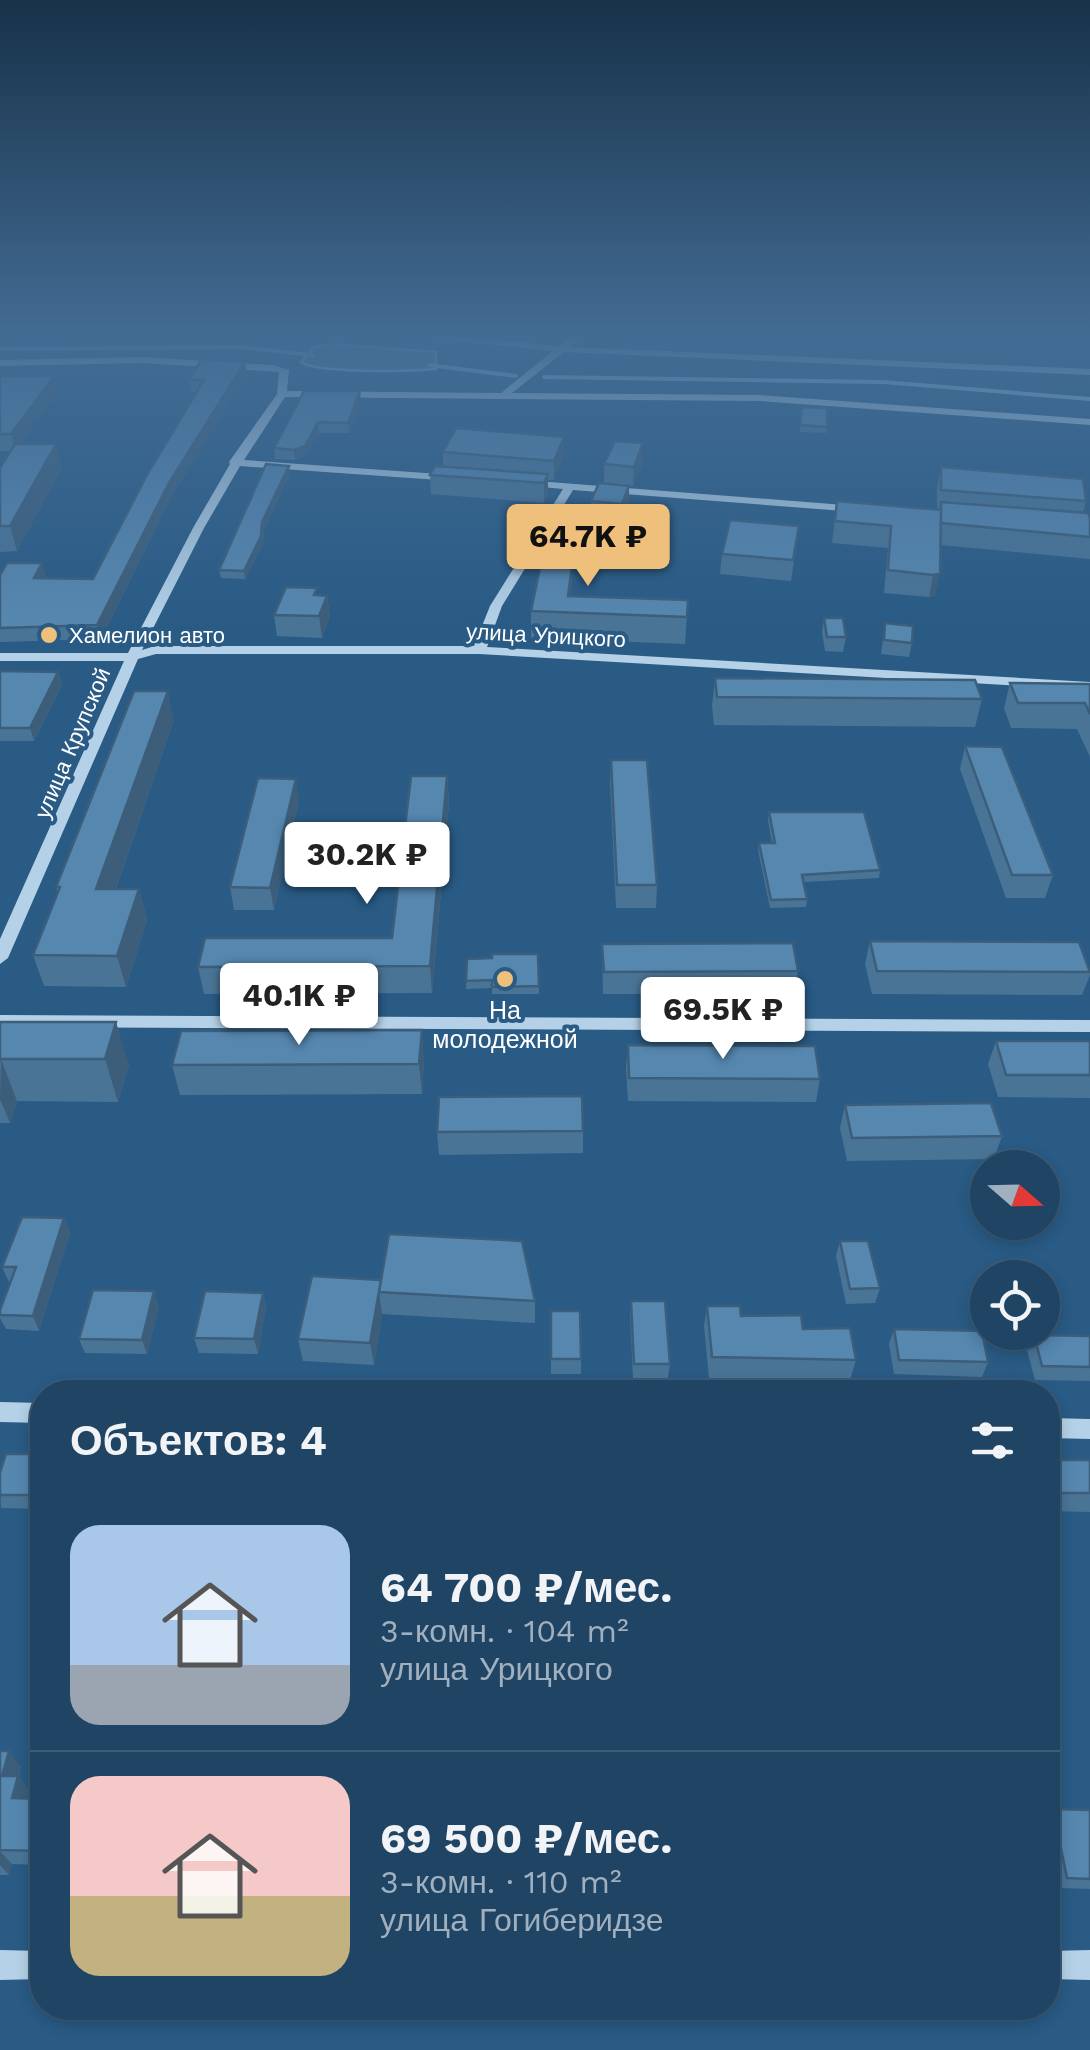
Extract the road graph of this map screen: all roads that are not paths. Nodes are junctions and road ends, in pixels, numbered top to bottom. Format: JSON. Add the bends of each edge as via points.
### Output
{"nodes":[{"id":1,"x":255,"y":432,"type":"edge"},
{"id":2,"x":234,"y":462,"type":"junction"},
{"id":3,"x":472,"y":479,"type":"edge"},
{"id":4,"x":511,"y":482,"type":"edge"},
{"id":5,"x":570,"y":486,"type":"junction"},
{"id":6,"x":875,"y":510,"type":"edge"},
{"id":7,"x":479,"y":650,"type":"junction"},
{"id":8,"x":131,"y":656,"type":"junction"},
{"id":9,"x":0,"y":657,"type":"edge"},
{"id":10,"x":1090,"y":686,"type":"edge"},
{"id":11,"x":0,"y":958,"type":"edge"},
{"id":12,"x":0,"y":1021,"type":"edge"},
{"id":13,"x":1090,"y":1026,"type":"edge"},
{"id":14,"x":0,"y":1412,"type":"edge"},
{"id":15,"x":30,"y":1412,"type":"edge"},
{"id":16,"x":1060,"y":1428,"type":"edge"},
{"id":17,"x":1090,"y":1429,"type":"edge"},
{"id":18,"x":0,"y":1964,"type":"edge"},
{"id":19,"x":30,"y":1964,"type":"edge"},
{"id":20,"x":1060,"y":1965,"type":"edge"},
{"id":21,"x":1090,"y":1965,"type":"edge"}],
"edges":[{"from":1,"to":2,"type":"street","name":"улица Крупской"},
{"from":2,"to":3,"type":"street"},
{"from":2,"to":8,"type":"street","name":"улица Крупской"},
{"from":4,"to":5,"type":"street"},
{"from":5,"to":6,"type":"street"},
{"from":5,"to":7,"type":"street","via":[[495,606]]},
{"from":7,"to":8,"type":"street","name":"улица Урицкого","via":[[156,650]]},
{"from":7,"to":10,"type":"street","name":"улица Урицкого"},
{"from":8,"to":9,"type":"street","name":"улица Урицкого"},
{"from":8,"to":11,"type":"street","name":"улица Крупской"},
{"from":12,"to":13,"type":"street"},
{"from":14,"to":15,"type":"street"},
{"from":16,"to":17,"type":"street"},
{"from":18,"to":19,"type":"street"},
{"from":20,"to":21,"type":"street"}]}
